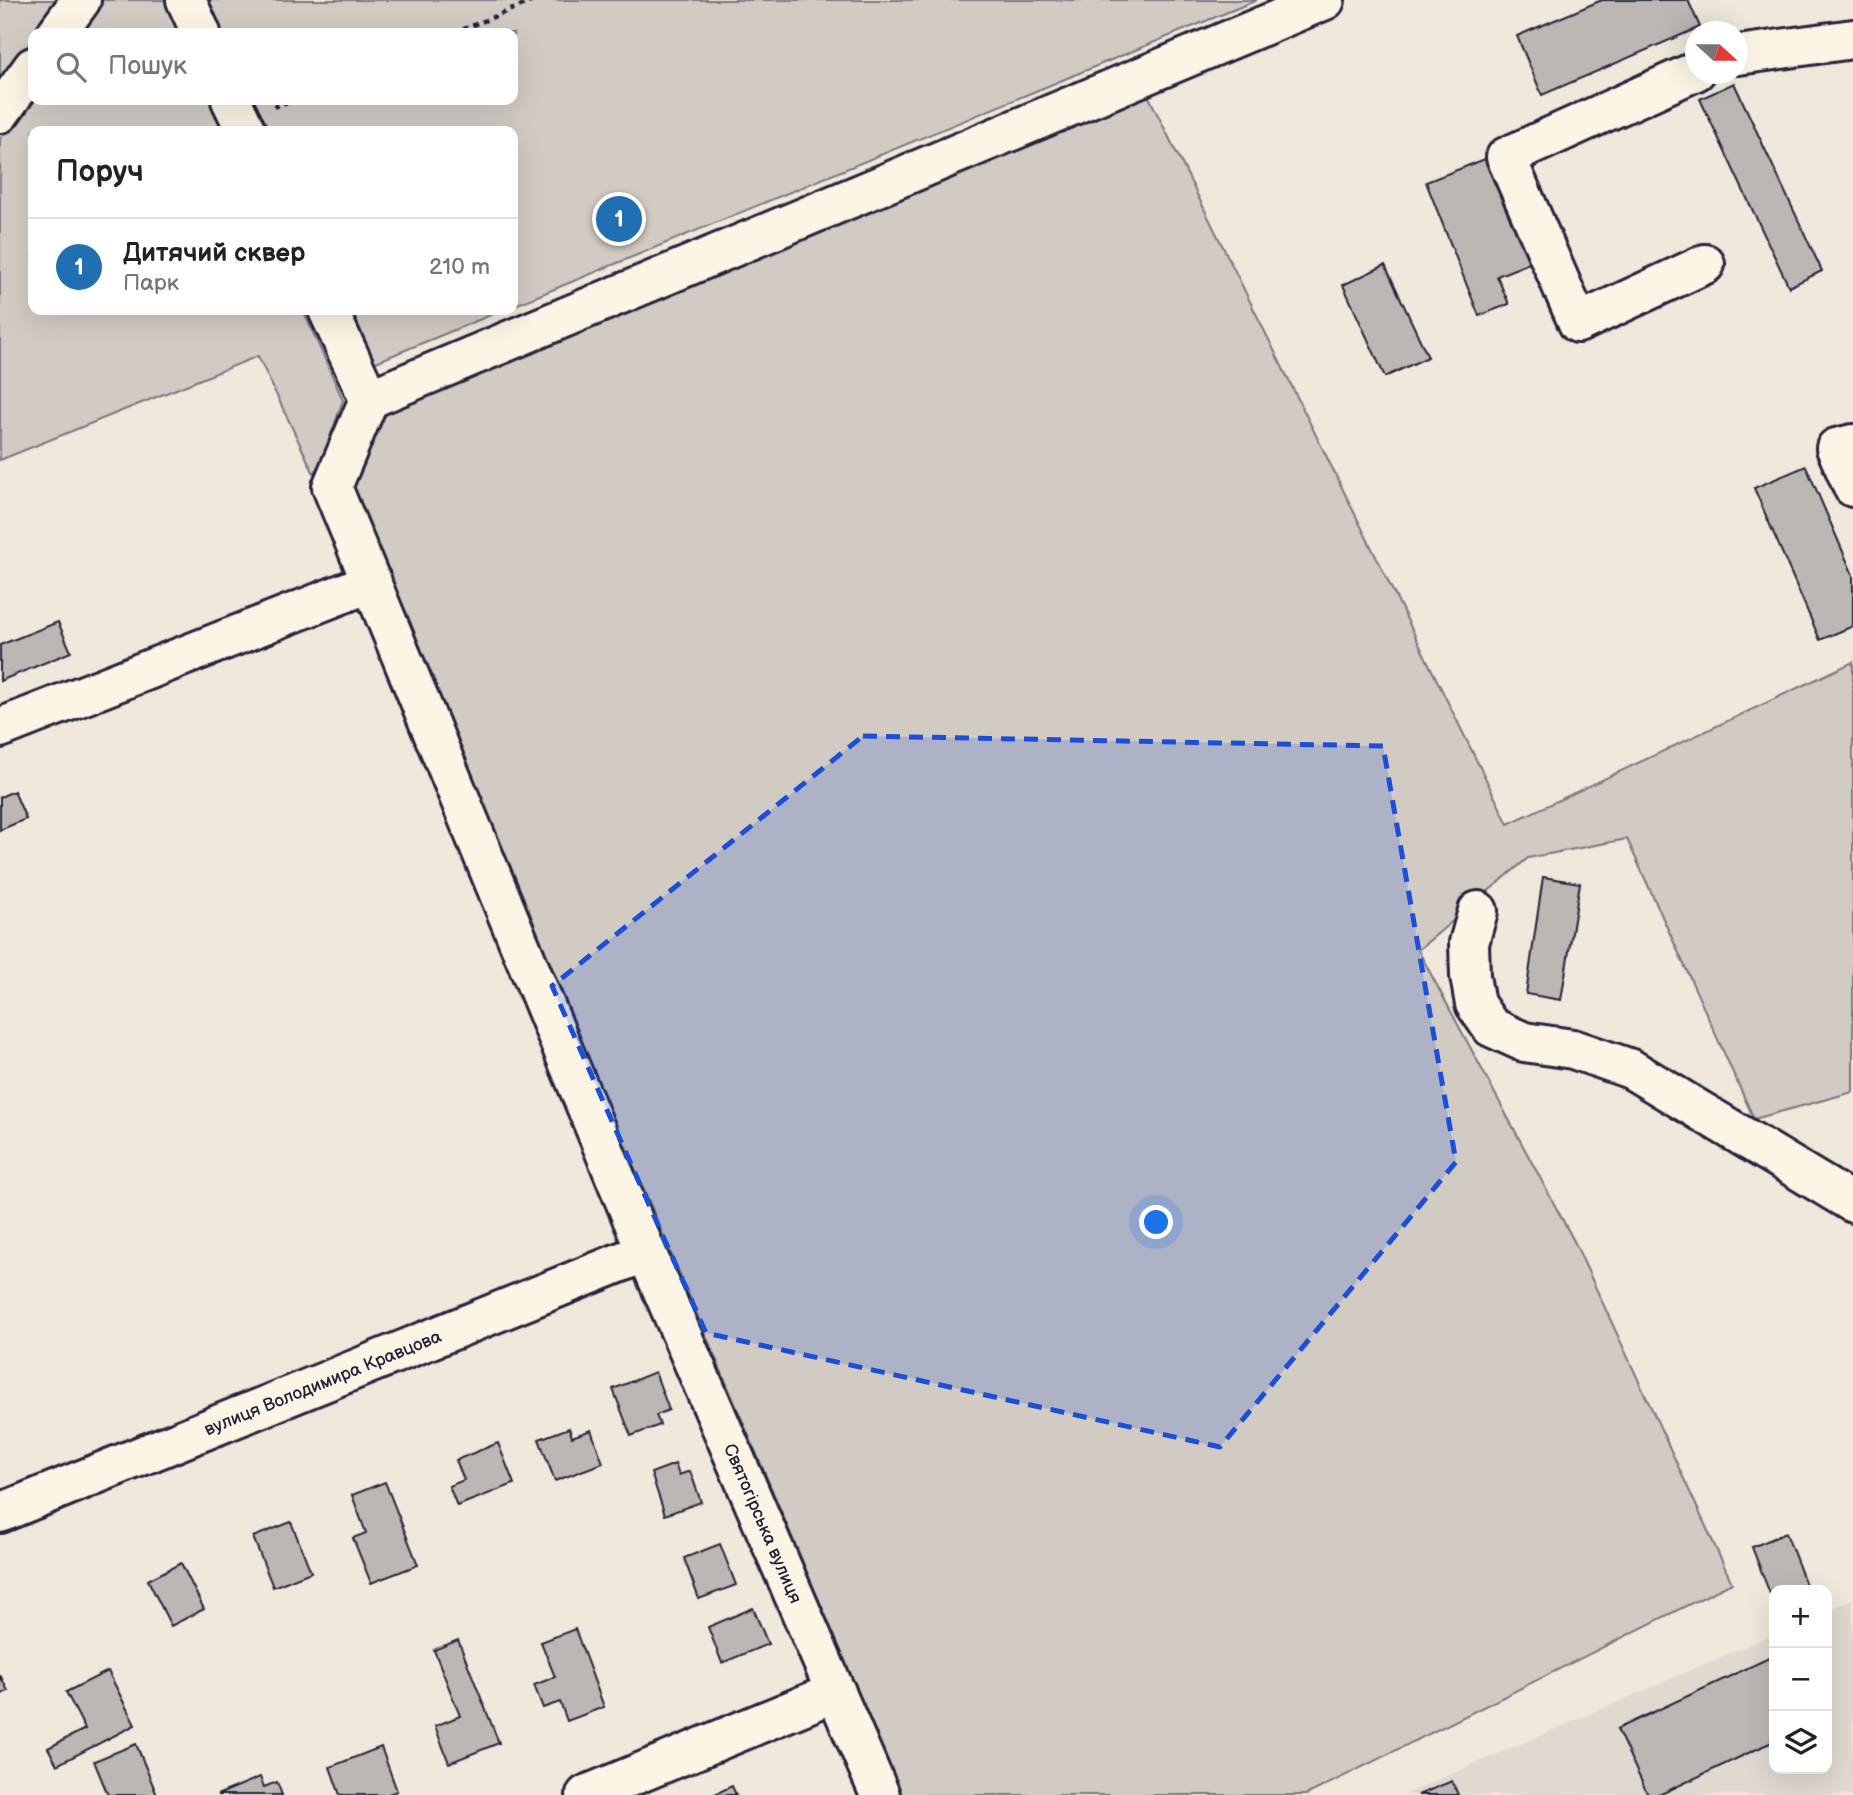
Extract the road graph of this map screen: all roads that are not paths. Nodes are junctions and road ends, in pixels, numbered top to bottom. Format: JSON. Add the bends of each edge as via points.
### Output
{"nodes":[{"id":1,"x":81,"y":0,"type":"edge"},
{"id":2,"x":186,"y":0,"type":"edge"},
{"id":3,"x":1325,"y":0,"type":"edge"},
{"id":4,"x":61,"y":28,"type":"edge"},
{"id":5,"x":199,"y":28,"type":"edge"},
{"id":6,"x":1853,"y":39,"type":"edge"},
{"id":7,"x":1748,"y":54,"type":"edge"},
{"id":8,"x":28,"y":74,"type":"edge"},
{"id":9,"x":1685,"y":76,"type":"edge"},
{"id":10,"x":234,"y":105,"type":"edge"},
{"id":11,"x":0,"y":113,"type":"edge"},
{"id":12,"x":244,"y":126,"type":"edge"},
{"id":13,"x":1705,"y":264,"type":"dead end"},
{"id":14,"x":330,"y":315,"type":"edge"},
{"id":15,"x":369,"y":399,"type":"junction"},
{"id":16,"x":1853,"y":444,"type":"edge"},
{"id":17,"x":1853,"y":487,"type":"edge"},
{"id":18,"x":372,"y":582,"type":"junction"},
{"id":19,"x":0,"y":728,"type":"edge"},
{"id":20,"x":1478,"y":911,"type":"dead end"},
{"id":21,"x":1853,"y":1203,"type":"edge"},
{"id":22,"x":646,"y":1252,"type":"junction"},
{"id":23,"x":0,"y":1513,"type":"edge"},
{"id":24,"x":836,"y":1692,"type":"junction"},
{"id":25,"x":586,"y":1795,"type":"edge"},
{"id":26,"x":880,"y":1795,"type":"edge"}],
"edges":[{"from":1,"to":4,"type":"street"},
{"from":2,"to":5,"type":"street"},
{"from":3,"to":15,"type":"street"},
{"from":6,"to":7,"type":"street"},
{"from":8,"to":11,"type":"street"},
{"from":9,"to":13,"type":"street","via":[[1506,157],[1578,323]]},
{"from":10,"to":12,"type":"street"},
{"from":14,"to":15,"type":"street"},
{"from":15,"to":18,"type":"street","name":"Святогірська вулиця","via":[[332,487]]},
{"from":16,"to":17,"type":"street","via":[[1836,448]]},
{"from":18,"to":19,"type":"street"},
{"from":18,"to":22,"type":"street","name":"Святогірська вулиця"},
{"from":20,"to":21,"type":"street","via":[[1469,943],[1470,976],[1475,1004],[1491,1027],[1524,1042],[1573,1049],[1631,1069]]},
{"from":22,"to":23,"type":"street","name":"вулиця Володимира Кравцова"},
{"from":22,"to":24,"type":"street","name":"Святогірська вулиця"},
{"from":24,"to":25,"type":"street"},
{"from":24,"to":26,"type":"street","name":"Святогірська вулиця"}]}
